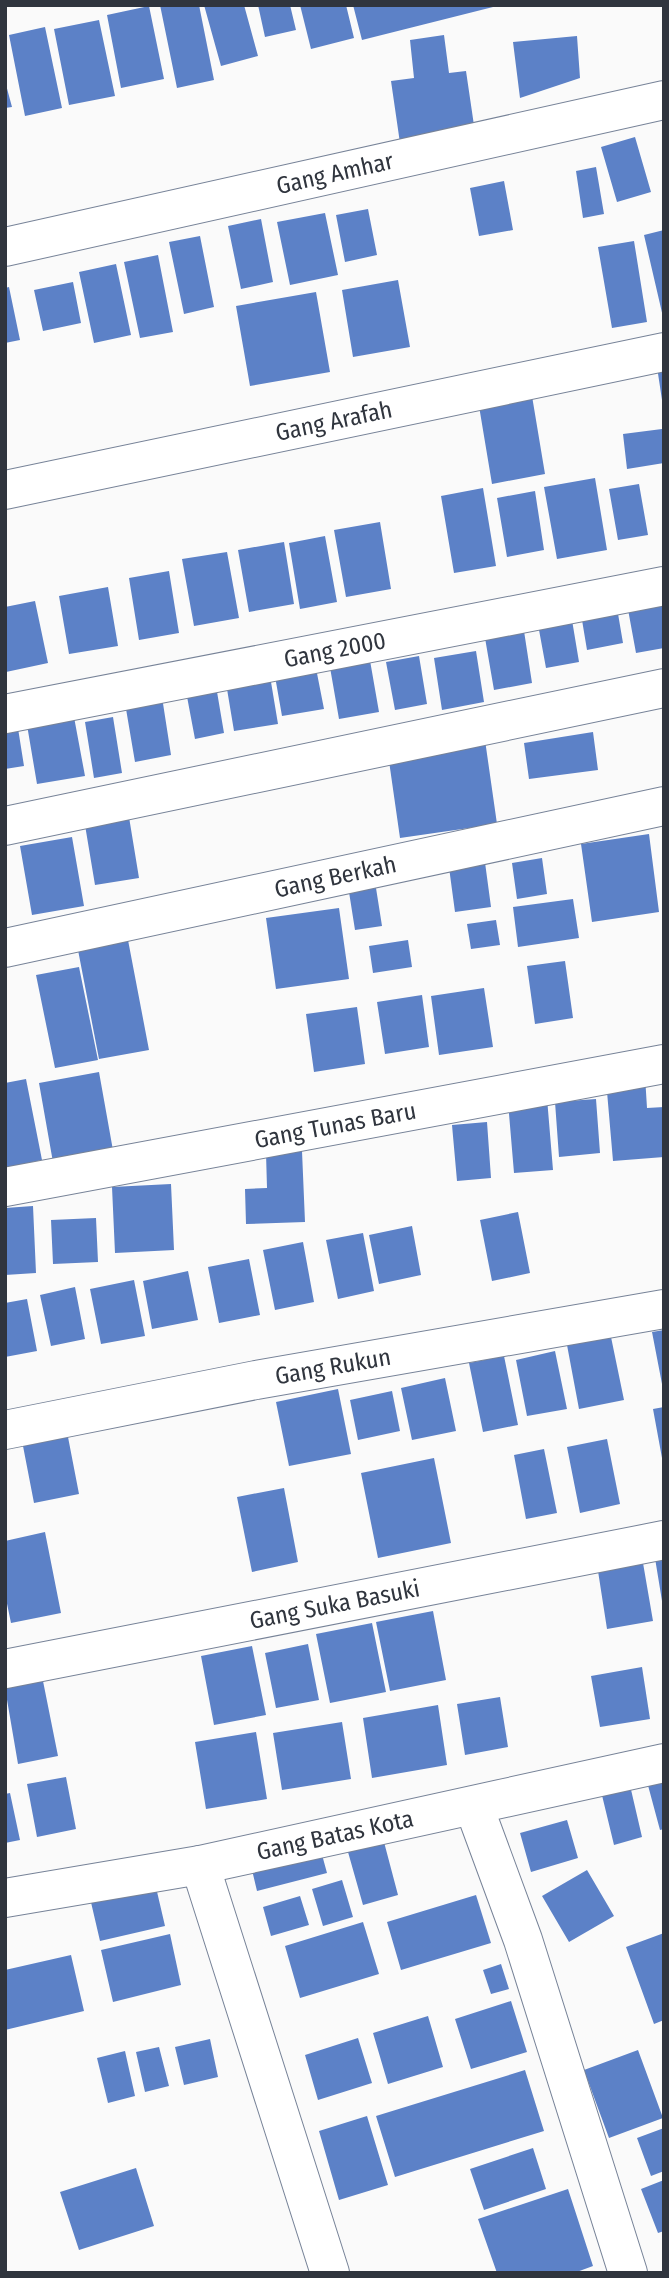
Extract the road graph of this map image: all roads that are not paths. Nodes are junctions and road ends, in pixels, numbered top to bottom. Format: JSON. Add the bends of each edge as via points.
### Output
{"nodes":[{"id":1,"x":664,"y":100,"type":"edge"},
{"id":2,"x":5,"y":247,"type":"edge"},
{"id":3,"x":664,"y":352,"type":"edge"},
{"id":4,"x":5,"y":490,"type":"edge"},
{"id":5,"x":664,"y":586,"type":"edge"},
{"id":6,"x":664,"y":688,"type":"edge"},
{"id":7,"x":5,"y":715,"type":"edge"},
{"id":8,"x":664,"y":806,"type":"edge"},
{"id":9,"x":5,"y":826,"type":"edge"},
{"id":10,"x":5,"y":948,"type":"edge"},
{"id":11,"x":664,"y":1064,"type":"edge"},
{"id":12,"x":5,"y":1187,"type":"edge"},
{"id":13,"x":664,"y":1309,"type":"edge"},
{"id":14,"x":5,"y":1430,"type":"edge"},
{"id":15,"x":664,"y":1540,"type":"edge"},
{"id":16,"x":5,"y":1669,"type":"edge"},
{"id":17,"x":664,"y":1763,"type":"edge"},
{"id":18,"x":474,"y":1807,"type":"junction"},
{"id":19,"x":200,"y":1865,"type":"junction"},
{"id":20,"x":5,"y":1898,"type":"edge"},
{"id":21,"x":330,"y":2273,"type":"edge"},
{"id":22,"x":628,"y":2273,"type":"edge"}],
"edges":[{"from":1,"to":2,"type":"street","name":"Gang Amhar"},
{"from":3,"to":4,"type":"street","name":"Gang Arafah"},
{"from":5,"to":7,"type":"street","name":"Gang 2000"},
{"from":6,"to":9,"type":"street"},
{"from":8,"to":10,"type":"street","name":"Gang Berkah"},
{"from":11,"to":12,"type":"street","name":"Gang Tunas Baru"},
{"from":13,"to":14,"type":"street","name":"Gang Rukun","via":[[256,1380]]},
{"from":15,"to":16,"type":"street","name":"Gang Suka Basuki"},
{"from":17,"to":18,"type":"street","name":"Gang Batas Kota"},
{"from":18,"to":19,"type":"street","name":"Gang Batas Kota"},
{"from":18,"to":22,"type":"street","via":[[523,1940]]},
{"from":19,"to":20,"type":"street","name":"Gang Batas Kota"},
{"from":19,"to":21,"type":"street"}]}
